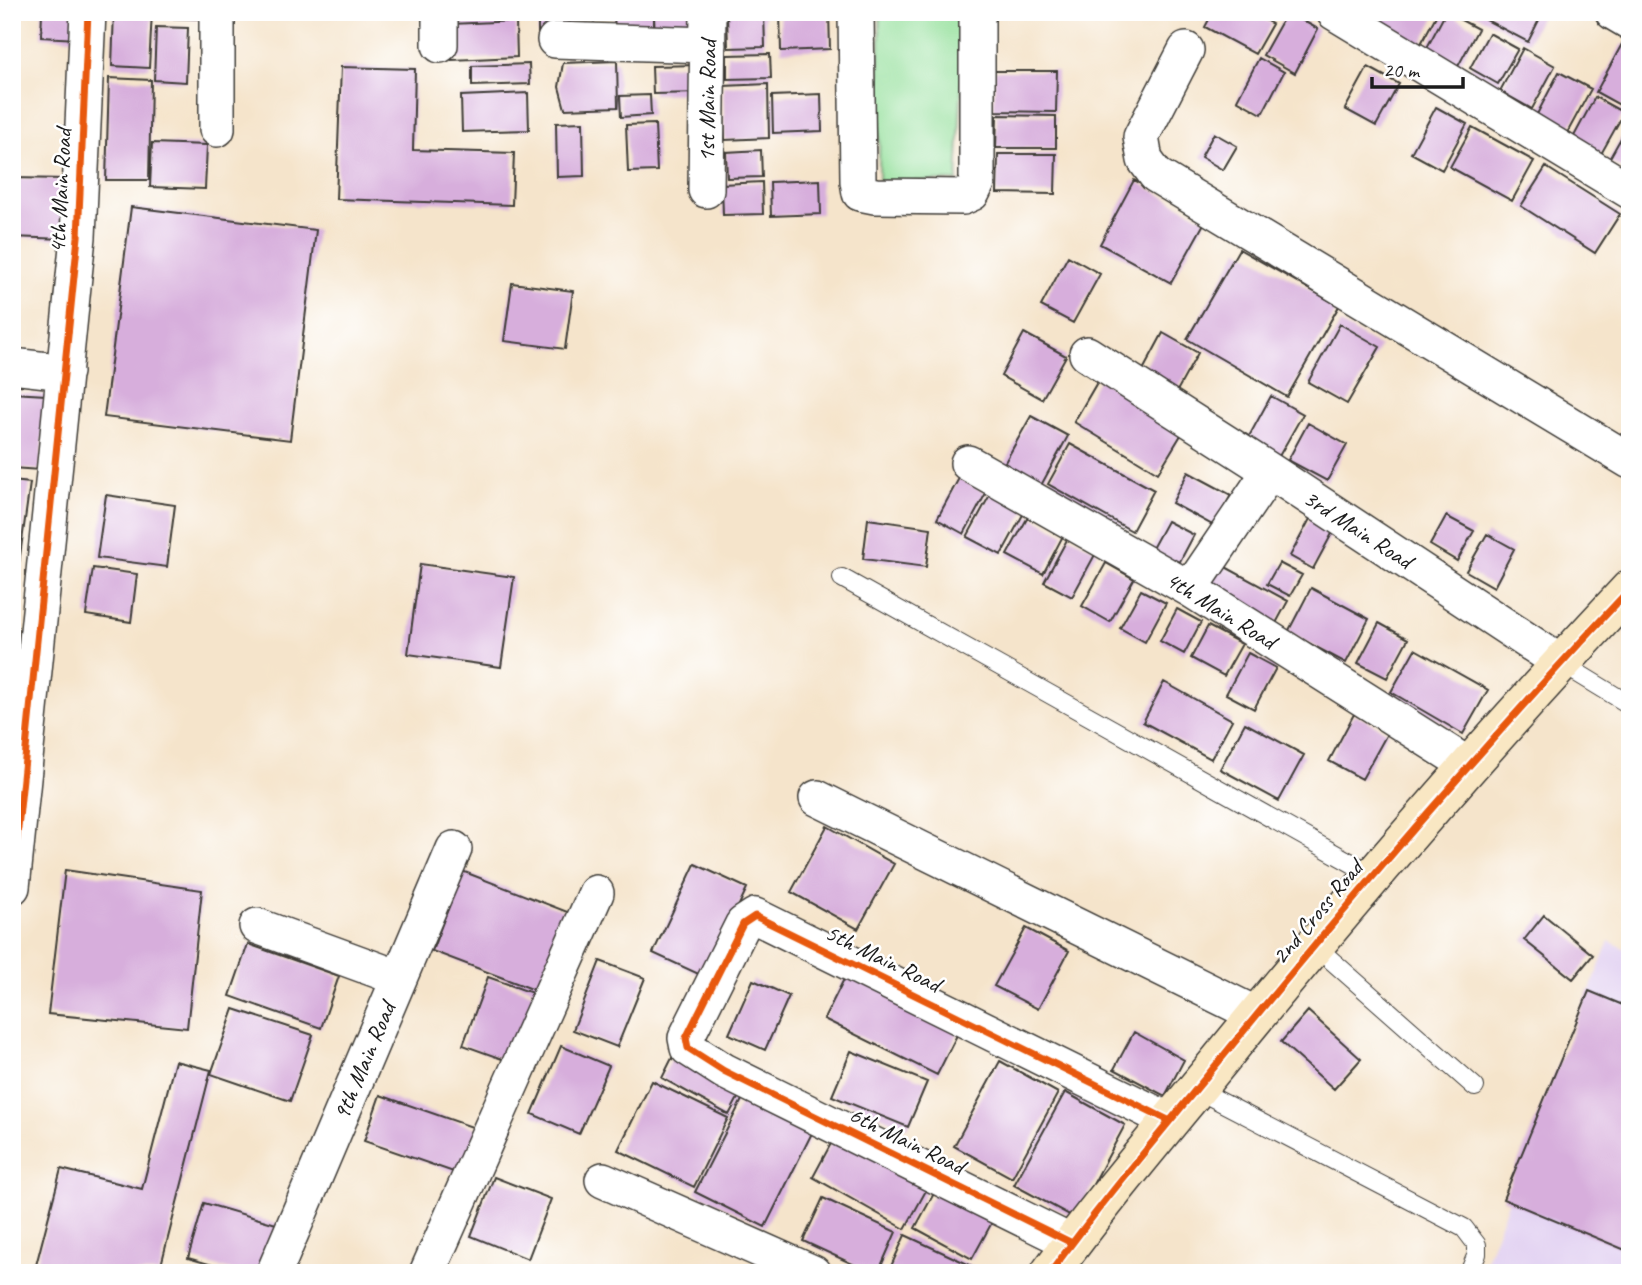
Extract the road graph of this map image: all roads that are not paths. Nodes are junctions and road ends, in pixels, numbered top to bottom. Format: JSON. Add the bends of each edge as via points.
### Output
{"nodes":[{"id":1,"x":88,"y":12,"type":"edge"},
{"id":2,"x":217,"y":12,"type":"edge"},
{"id":3,"x":856,"y":12,"type":"edge"},
{"id":4,"x":977,"y":12,"type":"edge"},
{"id":5,"x":1613,"y":12,"type":"edge"},
{"id":6,"x":1339,"y":13,"type":"edge"},
{"id":7,"x":1630,"y":23,"type":"edge"},
{"id":8,"x":708,"y":29,"type":"edge"},
{"id":9,"x":555,"y":40,"type":"dead end"},
{"id":10,"x":1186,"y":50,"type":"dead end"},
{"id":11,"x":217,"y":130,"type":"dead end"},
{"id":12,"x":706,"y":190,"type":"dead end"},
{"id":13,"x":1630,"y":191,"type":"edge"},
{"id":14,"x":1087,"y":354,"type":"dead end"},
{"id":15,"x":12,"y":366,"type":"edge"},
{"id":16,"x":65,"y":372,"type":"junction"},
{"id":17,"x":1630,"y":461,"type":"edge"},
{"id":18,"x":968,"y":463,"type":"dead end"},
{"id":19,"x":1270,"y":471,"type":"junction"},
{"id":20,"x":842,"y":578,"type":"dead end"},
{"id":21,"x":1190,"y":589,"type":"junction"},
{"id":22,"x":1630,"y":589,"type":"edge"},
{"id":23,"x":26,"y":612,"type":"edge"},
{"id":24,"x":1561,"y":663,"type":"junction"},
{"id":25,"x":1630,"y":705,"type":"edge"},
{"id":26,"x":1468,"y":765,"type":"junction"},
{"id":27,"x":817,"y":799,"type":"dead end"},
{"id":28,"x":454,"y":849,"type":"dead end"},
{"id":29,"x":1373,"y":876,"type":"junction"},
{"id":30,"x":12,"y":887,"type":"edge"},
{"id":31,"x":596,"y":893,"type":"dead end"},
{"id":32,"x":257,"y":926,"type":"dead end"},
{"id":33,"x":1314,"y":945,"type":"junction"},
{"id":34,"x":400,"y":978,"type":"junction"},
{"id":35,"x":1257,"y":1014,"type":"junction"},
{"id":36,"x":724,"y":1071,"type":"joint"},
{"id":37,"x":1475,"y":1087,"type":"dead end"},
{"id":38,"x":1196,"y":1089,"type":"junction"},
{"id":39,"x":1170,"y":1121,"type":"junction"},
{"id":40,"x":603,"y":1180,"type":"dead end"},
{"id":41,"x":1061,"y":1258,"type":"edge"},
{"id":42,"x":274,"y":1273,"type":"edge"},
{"id":43,"x":427,"y":1273,"type":"edge"},
{"id":44,"x":813,"y":1273,"type":"edge"},
{"id":45,"x":1469,"y":1273,"type":"edge"}],
"edges":[{"from":1,"to":16,"type":"street","name":"4th Main Road","via":[[78,237]]},
{"from":2,"to":11,"type":"street"},
{"from":3,"to":4,"type":"street","via":[[860,193],[950,197],[972,194],[977,183]]},
{"from":5,"to":7,"type":"street"},
{"from":6,"to":13,"type":"street"},
{"from":8,"to":9,"type":"street"},
{"from":8,"to":12,"type":"street","name":"1st Main Road"},
{"from":10,"to":17,"type":"street","via":[[1142,138],[1145,160],[1156,175]]},
{"from":14,"to":19,"type":"street","name":"3rd Main Road"},
{"from":15,"to":16,"type":"street"},
{"from":16,"to":23,"type":"street","name":"4th Main Road"},
{"from":18,"to":21,"type":"street","name":"4th Main Road"},
{"from":19,"to":21,"type":"street"},
{"from":19,"to":24,"type":"street","name":"3rd Main Road"},
{"from":20,"to":29,"type":"lane"},
{"from":21,"to":26,"type":"street","name":"4th Main Road"},
{"from":22,"to":24,"type":"street","name":"2nd Cross Road"},
{"from":23,"to":30,"type":"street","name":"4th Main Road"},
{"from":24,"to":25,"type":"lane","name":"3rd Main Road"},
{"from":24,"to":26,"type":"street","name":"2nd Cross Road"},
{"from":26,"to":29,"type":"street","name":"2nd Cross Road"},
{"from":27,"to":35,"type":"street"},
{"from":28,"to":34,"type":"street","name":"9th Main Road"},
{"from":29,"to":33,"type":"street","name":"2nd Cross Road"},
{"from":31,"to":43,"type":"street"},
{"from":32,"to":34,"type":"street"},
{"from":33,"to":35,"type":"street","name":"2nd Cross Road"},
{"from":33,"to":37,"type":"lane"},
{"from":34,"to":42,"type":"street","name":"9th Main Road"},
{"from":35,"to":38,"type":"street","name":"2nd Cross Road"},
{"from":36,"to":39,"type":"street","name":"5th Main Road","via":[[688,1048],[686,1038],[743,925],[755,916]]},
{"from":36,"to":41,"type":"street","name":"6th Main Road"},
{"from":38,"to":39,"type":"street","name":"2nd Cross Road"},
{"from":38,"to":45,"type":"lane","via":[[1464,1228],[1477,1245]]},
{"from":39,"to":41,"type":"street","name":"2nd Cross Road"},
{"from":40,"to":44,"type":"street"}]}
